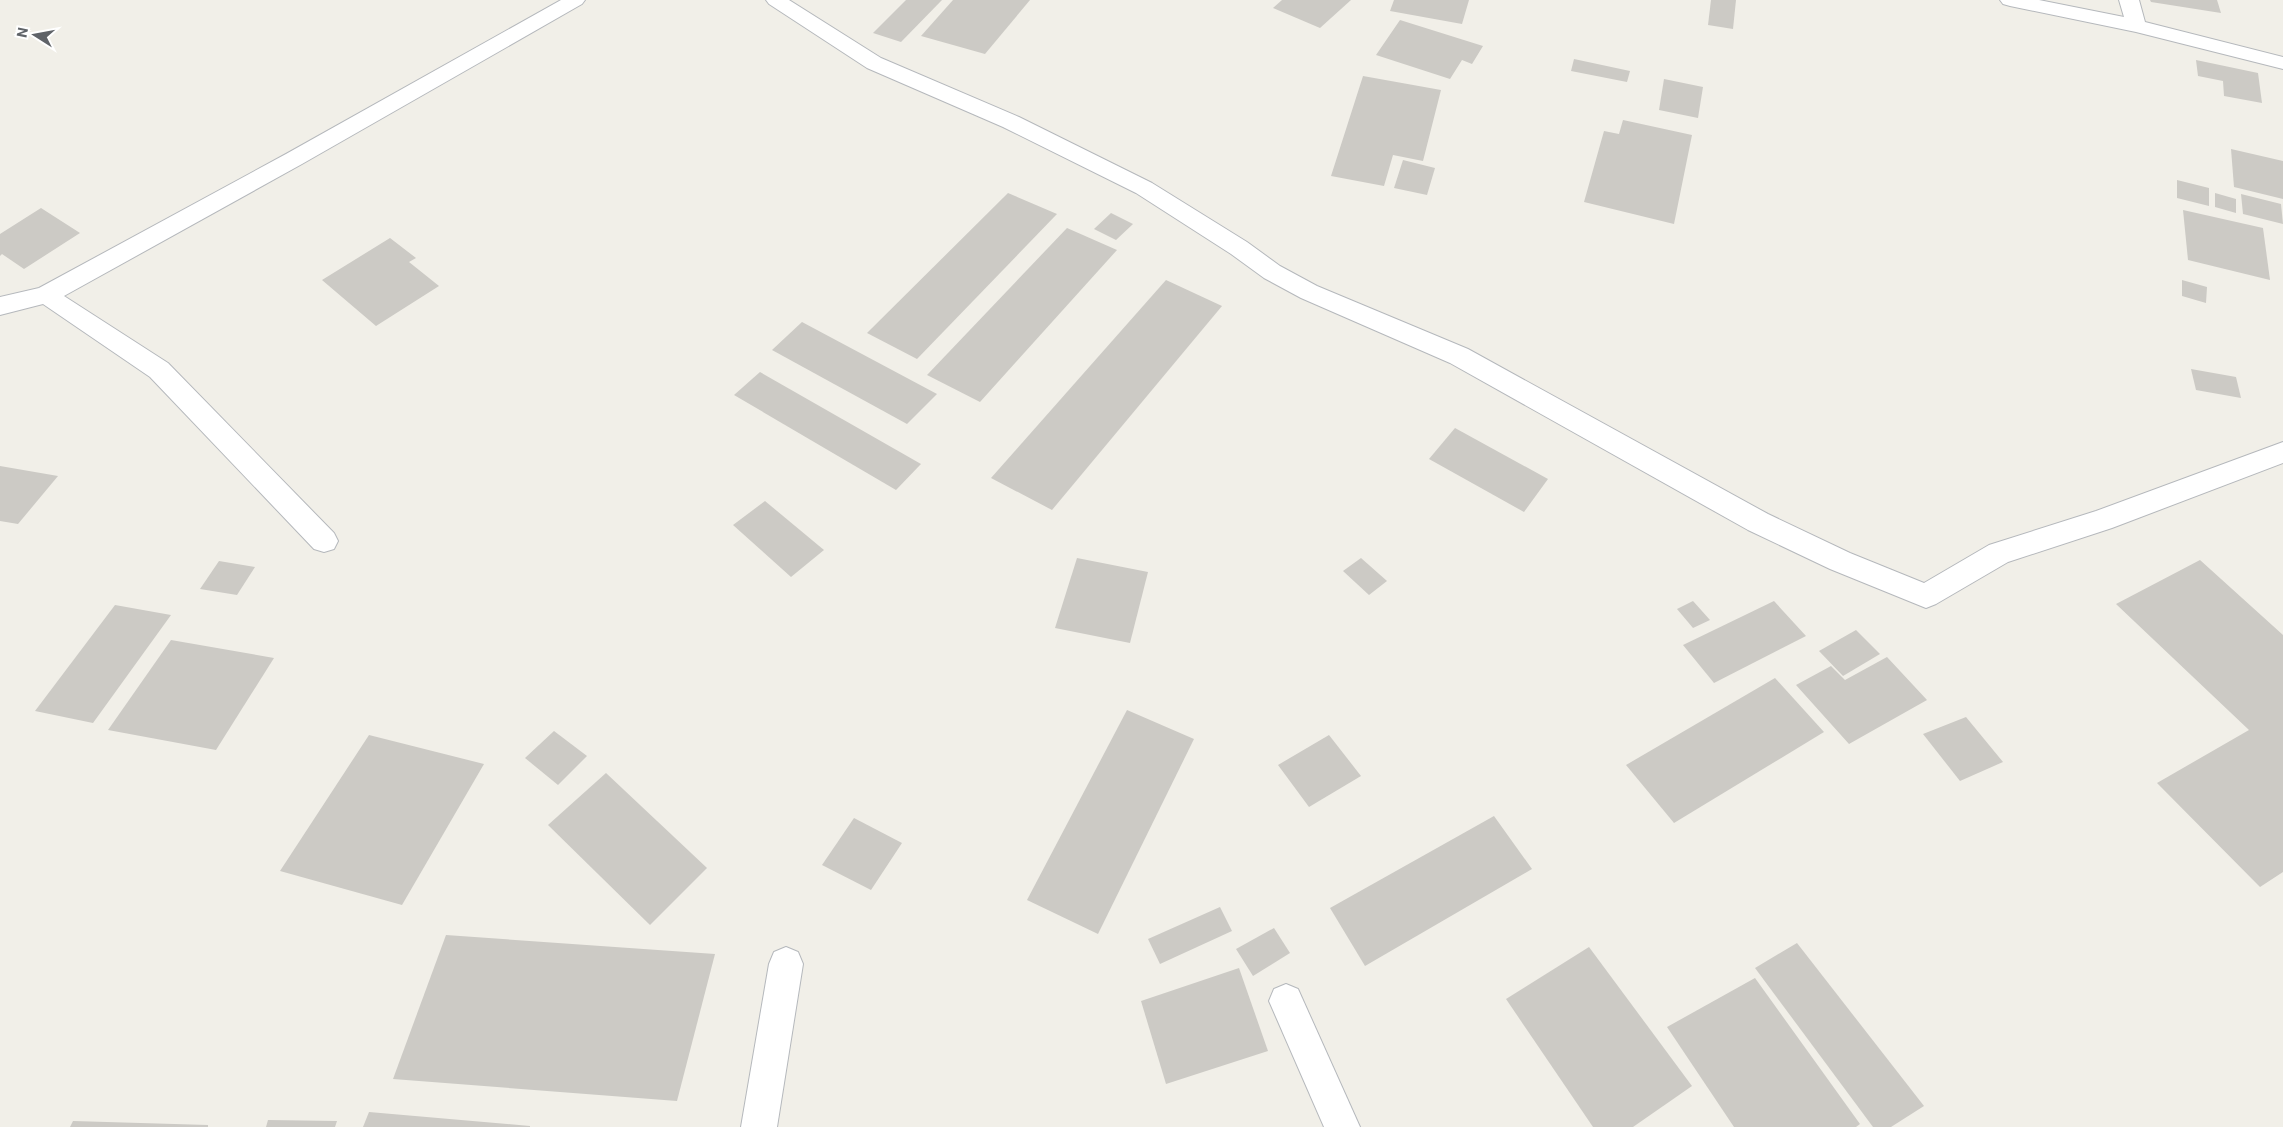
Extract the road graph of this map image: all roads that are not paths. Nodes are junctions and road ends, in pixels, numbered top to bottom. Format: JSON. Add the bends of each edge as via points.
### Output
{"nodes":[{"id":1,"x":575,"y":0,"type":"edge"},
{"id":2,"x":776,"y":0,"type":"edge"},
{"id":3,"x":2010,"y":0,"type":"edge"},
{"id":4,"x":2128,"y":0,"type":"edge"},
{"id":5,"x":2136,"y":26,"type":"junction"},
{"id":6,"x":2283,"y":63,"type":"edge"},
{"id":7,"x":46,"y":295,"type":"junction"},
{"id":8,"x":0,"y":306,"type":"edge"},
{"id":9,"x":2283,"y":452,"type":"edge"},
{"id":10,"x":324,"y":541,"type":"dead end"},
{"id":11,"x":786,"y":964,"type":"dead end"},
{"id":12,"x":1286,"y":1001,"type":"dead end"},
{"id":13,"x":759,"y":1127,"type":"edge"},
{"id":14,"x":1342,"y":1127,"type":"edge"}],
"edges":[{"from":1,"to":7,"type":"street"},
{"from":2,"to":9,"type":"street","via":[[874,63],[1011,122],[1144,188],[1272,272],[1309,292],[1459,356],[1758,522],[1840,561],[1926,596],[1999,553],[2102,520]]},
{"from":3,"to":5,"type":"street"},
{"from":4,"to":5,"type":"street"},
{"from":5,"to":6,"type":"street"},
{"from":7,"to":8,"type":"street"},
{"from":7,"to":10,"type":"street","via":[[159,370]]},
{"from":11,"to":13,"type":"street"},
{"from":12,"to":14,"type":"street"}]}
